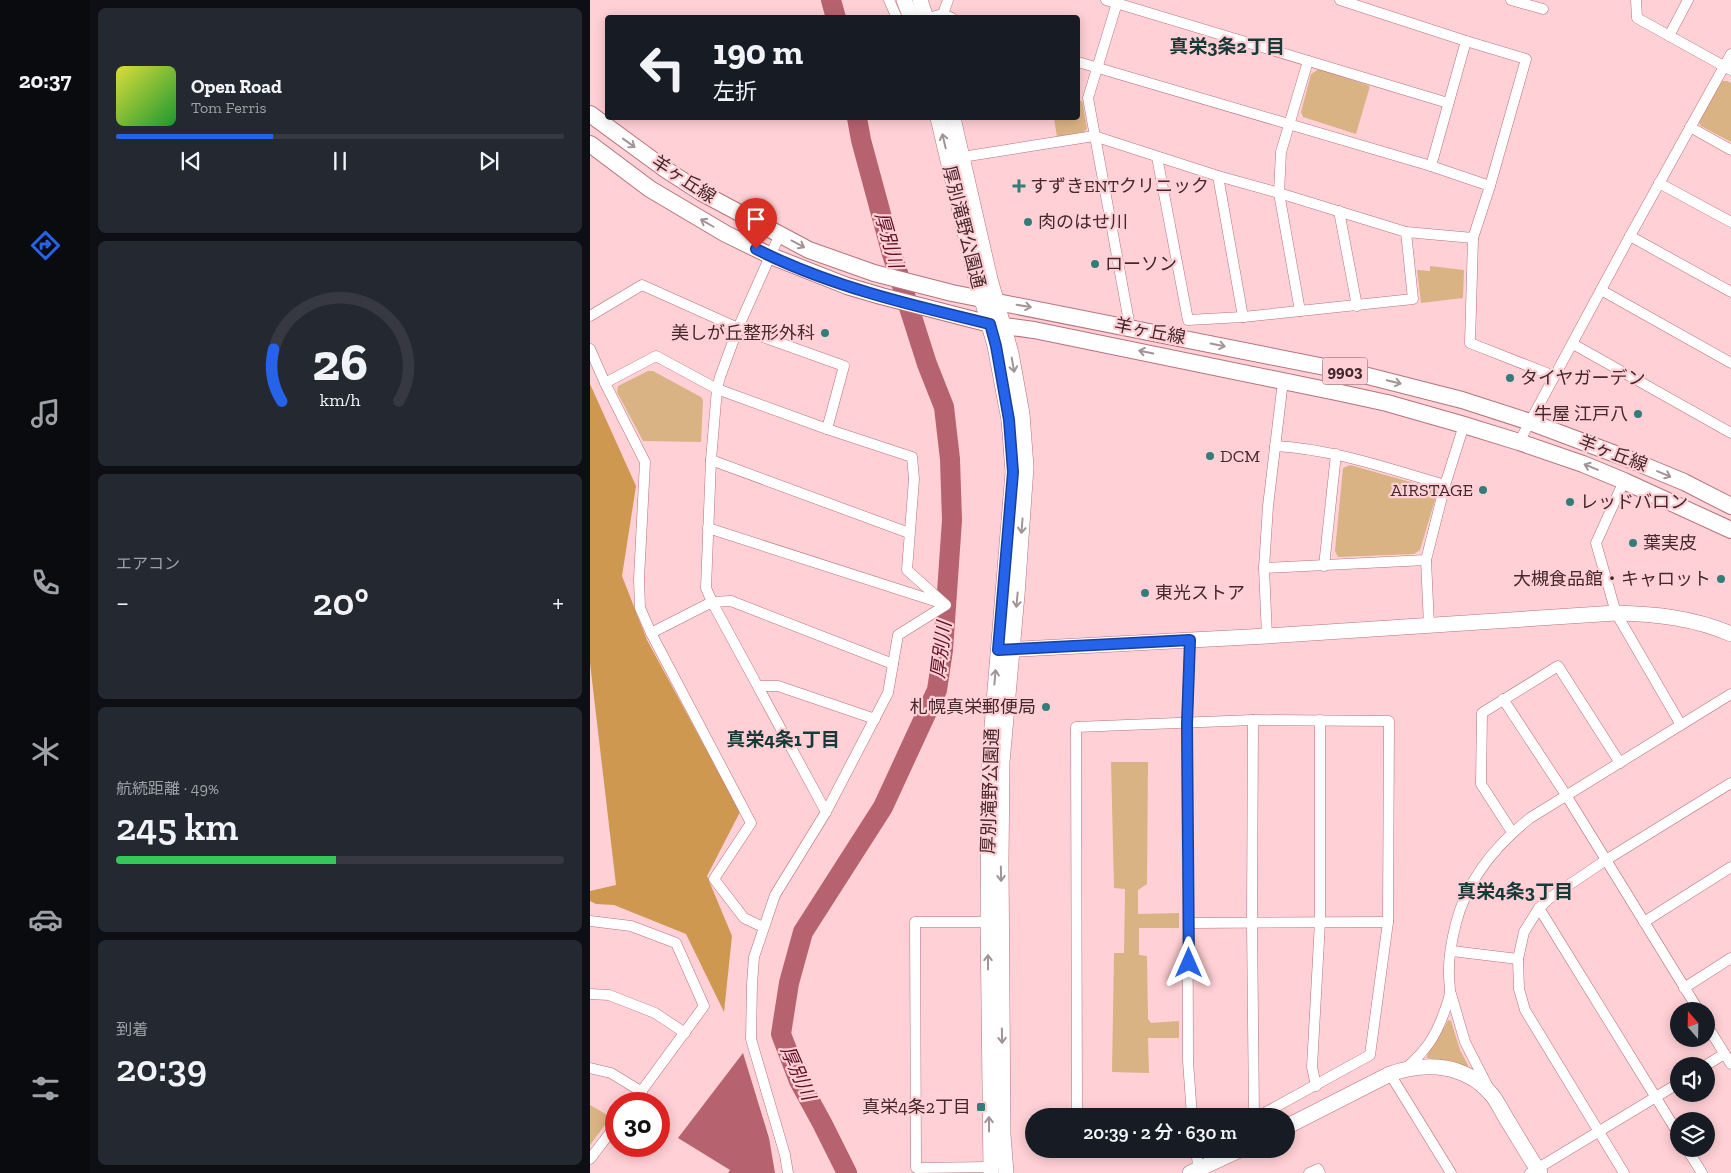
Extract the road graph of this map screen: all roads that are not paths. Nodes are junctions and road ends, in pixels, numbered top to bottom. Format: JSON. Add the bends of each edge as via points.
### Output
{"nodes":[{"id":1,"x":890,"y":0,"type":"edge"},
{"id":2,"x":904,"y":0,"type":"edge"},
{"id":3,"x":920,"y":0,"type":"edge"},
{"id":4,"x":948,"y":0,"type":"edge"},
{"id":5,"x":1106,"y":0,"type":"edge"},
{"id":6,"x":1340,"y":0,"type":"edge"},
{"id":7,"x":1511,"y":0,"type":"edge"},
{"id":8,"x":1540,"y":0,"type":"edge"},
{"id":9,"x":1636,"y":0,"type":"edge"},
{"id":10,"x":1688,"y":0,"type":"edge"},
{"id":11,"x":1117,"y":3,"type":"junction"},
{"id":12,"x":896,"y":15,"type":"edge"},
{"id":13,"x":910,"y":15,"type":"edge"},
{"id":14,"x":926,"y":15,"type":"edge"},
{"id":15,"x":947,"y":15,"type":"edge"},
{"id":16,"x":1669,"y":36,"type":"junction"},
{"id":17,"x":1466,"y":41,"type":"junction"},
{"id":18,"x":1731,"y":54,"type":"edge"},
{"id":19,"x":1308,"y":61,"type":"junction"},
{"id":20,"x":1080,"y":63,"type":"edge"},
{"id":21,"x":1727,"y":68,"type":"edge"},
{"id":22,"x":1098,"y":69,"type":"junction"},
{"id":23,"x":1448,"y":103,"type":"junction"},
{"id":24,"x":590,"y":114,"type":"edge"},
{"id":25,"x":939,"y":120,"type":"edge"},
{"id":26,"x":953,"y":120,"type":"edge"},
{"id":27,"x":1289,"y":125,"type":"junction"},
{"id":28,"x":1690,"y":127,"type":"junction"},
{"id":29,"x":1094,"y":136,"type":"junction"},
{"id":30,"x":590,"y":144,"type":"edge"},
{"id":31,"x":1731,"y":150,"type":"edge"},
{"id":32,"x":962,"y":157,"type":"junction"},
{"id":33,"x":1157,"y":157,"type":"junction"},
{"id":34,"x":1431,"y":166,"type":"junction"},
{"id":35,"x":1218,"y":176,"type":"junction"},
{"id":36,"x":1659,"y":183,"type":"junction"},
{"id":37,"x":1490,"y":186,"type":"junction"},
{"id":38,"x":1279,"y":193,"type":"junction"},
{"id":39,"x":1339,"y":211,"type":"junction"},
{"id":40,"x":1731,"y":222,"type":"edge"},
{"id":41,"x":1406,"y":232,"type":"junction"},
{"id":42,"x":780,"y":234,"type":"junction"},
{"id":43,"x":1630,"y":236,"type":"junction"},
{"id":44,"x":1473,"y":238,"type":"junction"},
{"id":45,"x":771,"y":256,"type":"junction"},
{"id":46,"x":1601,"y":290,"type":"junction"},
{"id":47,"x":1731,"y":292,"type":"edge"},
{"id":48,"x":989,"y":300,"type":"junction"},
{"id":49,"x":1357,"y":306,"type":"junction"},
{"id":50,"x":1300,"y":310,"type":"junction"},
{"id":51,"x":590,"y":316,"type":"edge"},
{"id":52,"x":1243,"y":317,"type":"junction"},
{"id":53,"x":997,"y":325,"type":"junction"},
{"id":54,"x":1130,"y":327,"type":"junction"},
{"id":55,"x":738,"y":328,"type":"junction"},
{"id":56,"x":1572,"y":344,"type":"junction"},
{"id":57,"x":590,"y":349,"type":"edge"},
{"id":58,"x":1731,"y":363,"type":"edge"},
{"id":59,"x":1554,"y":376,"type":"junction"},
{"id":60,"x":1283,"y":381,"type":"junction"},
{"id":61,"x":605,"y":383,"type":"junction"},
{"id":62,"x":717,"y":389,"type":"junction"},
{"id":63,"x":1530,"y":422,"type":"junction"},
{"id":64,"x":1464,"y":425,"type":"junction"},
{"id":65,"x":827,"y":429,"type":"junction"},
{"id":66,"x":1731,"y":433,"type":"edge"},
{"id":67,"x":1519,"y":442,"type":"junction"},
{"id":68,"x":1275,"y":446,"type":"junction"},
{"id":69,"x":1336,"y":454,"type":"junction"},
{"id":70,"x":712,"y":460,"type":"junction"},
{"id":71,"x":1624,"y":481,"type":"junction"},
{"id":72,"x":1445,"y":485,"type":"junction"},
{"id":73,"x":1731,"y":506,"type":"edge"},
{"id":74,"x":708,"y":528,"type":"junction"},
{"id":75,"x":1731,"y":530,"type":"edge"},
{"id":76,"x":909,"y":534,"type":"junction"},
{"id":77,"x":1426,"y":560,"type":"junction"},
{"id":78,"x":1324,"y":566,"type":"junction"},
{"id":79,"x":1264,"y":568,"type":"junction"},
{"id":80,"x":712,"y":602,"type":"junction"},
{"id":81,"x":946,"y":605,"type":"junction"},
{"id":82,"x":1616,"y":614,"type":"junction"},
{"id":83,"x":1429,"y":625,"type":"junction"},
{"id":84,"x":651,"y":633,"type":"junction"},
{"id":85,"x":1731,"y":634,"type":"edge"},
{"id":86,"x":1266,"y":636,"type":"junction"},
{"id":87,"x":1190,"y":640,"type":"junction"},
{"id":88,"x":1005,"y":650,"type":"junction"},
{"id":89,"x":893,"y":664,"type":"junction"},
{"id":90,"x":758,"y":686,"type":"junction"},
{"id":91,"x":1730,"y":698,"type":"edge"},
{"id":92,"x":1503,"y":699,"type":"junction"},
{"id":93,"x":876,"y":720,"type":"junction"},
{"id":94,"x":1253,"y":720,"type":"junction"},
{"id":95,"x":1320,"y":720,"type":"junction"},
{"id":96,"x":1187,"y":724,"type":"junction"},
{"id":97,"x":1681,"y":725,"type":"junction"},
{"id":98,"x":1620,"y":763,"type":"junction"},
{"id":99,"x":1731,"y":782,"type":"edge"},
{"id":100,"x":1566,"y":795,"type":"junction"},
{"id":101,"x":826,"y":812,"type":"junction"},
{"id":102,"x":1512,"y":832,"type":"junction"},
{"id":103,"x":1606,"y":860,"type":"junction"},
{"id":104,"x":1731,"y":867,"type":"edge"},
{"id":105,"x":1539,"y":908,"type":"junction"},
{"id":106,"x":590,"y":921,"type":"edge"},
{"id":107,"x":988,"y":922,"type":"junction"},
{"id":108,"x":1252,"y":922,"type":"junction"},
{"id":109,"x":1320,"y":922,"type":"junction"},
{"id":110,"x":1388,"y":922,"type":"junction"},
{"id":111,"x":1644,"y":922,"type":"junction"},
{"id":112,"x":1189,"y":923,"type":"junction"},
{"id":113,"x":764,"y":927,"type":"junction"},
{"id":114,"x":1452,"y":951,"type":"junction"},
{"id":115,"x":1731,"y":958,"type":"edge"},
{"id":116,"x":1518,"y":959,"type":"junction"},
{"id":117,"x":1684,"y":988,"type":"junction"},
{"id":118,"x":1450,"y":993,"type":"junction"},
{"id":119,"x":590,"y":994,"type":"edge"},
{"id":120,"x":1693,"y":1002,"type":"edge"},
{"id":121,"x":685,"y":1033,"type":"junction"},
{"id":122,"x":1715,"y":1039,"type":"edge"},
{"id":123,"x":1724,"y":1054,"type":"junction"},
{"id":124,"x":1715,"y":1060,"type":"edge"},
{"id":125,"x":1731,"y":1064,"type":"edge"},
{"id":126,"x":590,"y":1068,"type":"edge"},
{"id":127,"x":1397,"y":1072,"type":"junction"},
{"id":128,"x":1316,"y":1086,"type":"junction"},
{"id":129,"x":1670,"y":1089,"type":"edge"},
{"id":130,"x":642,"y":1092,"type":"joint"},
{"id":131,"x":1492,"y":1095,"type":"junction"},
{"id":132,"x":1656,"y":1098,"type":"junction"},
{"id":133,"x":1077,"y":1108,"type":"edge"},
{"id":134,"x":1191,"y":1108,"type":"edge"},
{"id":135,"x":1254,"y":1108,"type":"edge"},
{"id":136,"x":1274,"y":1108,"type":"edge"},
{"id":137,"x":1670,"y":1121,"type":"edge"},
{"id":138,"x":1295,"y":1123,"type":"edge"},
{"id":139,"x":1598,"y":1132,"type":"junction"},
{"id":140,"x":605,"y":1139,"type":"edge"},
{"id":141,"x":1693,"y":1157,"type":"edge"},
{"id":142,"x":1196,"y":1158,"type":"edge"},
{"id":143,"x":1224,"y":1158,"type":"edge"},
{"id":144,"x":590,"y":1159,"type":"edge"},
{"id":145,"x":991,"y":1170,"type":"edge"},
{"id":146,"x":1196,"y":1172,"type":"edge"},
{"id":147,"x":1536,"y":1172,"type":"edge"},
{"id":148,"x":788,"y":1173,"type":"edge"},
{"id":149,"x":1006,"y":1173,"type":"edge"},
{"id":150,"x":1309,"y":1173,"type":"edge"},
{"id":151,"x":1320,"y":1173,"type":"edge"},
{"id":152,"x":1451,"y":1173,"type":"edge"},
{"id":153,"x":1624,"y":1173,"type":"edge"},
{"id":154,"x":1702,"y":1173,"type":"edge"}],
"edges":[{"from":1,"to":12,"type":"street"},
{"from":2,"to":13,"type":"main road"},
{"from":3,"to":14,"type":"main road"},
{"from":4,"to":15,"type":"street"},
{"from":5,"to":11,"type":"street"},
{"from":6,"to":17,"type":"street"},
{"from":7,"to":8,"type":"street","via":[[1543,9]]},
{"from":9,"to":16,"type":"street","via":[[1637,18]]},
{"from":10,"to":16,"type":"street"},
{"from":11,"to":19,"type":"street"},
{"from":11,"to":22,"type":"street"},
{"from":16,"to":21,"type":"street"},
{"from":17,"to":23,"type":"street"},
{"from":17,"to":37,"type":"street","via":[[1526,59]]},
{"from":18,"to":21,"type":"street"},
{"from":19,"to":23,"type":"street"},
{"from":19,"to":27,"type":"street"},
{"from":20,"to":22,"type":"street"},
{"from":21,"to":28,"type":"street"},
{"from":22,"to":27,"type":"street"},
{"from":22,"to":29,"type":"street","via":[[1088,98]]},
{"from":23,"to":34,"type":"street"},
{"from":24,"to":42,"type":"main road","name":"羊ヶ丘線","number":"9903","one_way":true,"via":[[702,194]]},
{"from":48,"to":25,"type":"main road","name":"厚別滝野公園通","one_way":true},
{"from":26,"to":32,"type":"main road","name":"厚別滝野公園通"},
{"from":27,"to":34,"type":"street"},
{"from":27,"to":38,"type":"street","via":[[1281,152]]},
{"from":28,"to":31,"type":"street"},
{"from":28,"to":36,"type":"street"},
{"from":29,"to":32,"type":"street"},
{"from":29,"to":33,"type":"street"},
{"from":29,"to":54,"type":"street"},
{"from":45,"to":30,"type":"main road","name":"羊ヶ丘線","number":"9903","one_way":true,"via":[[726,234],[650,189]]},
{"from":32,"to":48,"type":"main road","name":"厚別滝野公園通"},
{"from":33,"to":35,"type":"street"},
{"from":33,"to":52,"type":"street","via":[[1188,320]]},
{"from":34,"to":37,"type":"street"},
{"from":35,"to":38,"type":"street"},
{"from":35,"to":52,"type":"street"},
{"from":36,"to":40,"type":"street"},
{"from":36,"to":43,"type":"street"},
{"from":37,"to":44,"type":"street"},
{"from":38,"to":39,"type":"street"},
{"from":38,"to":50,"type":"street"},
{"from":39,"to":41,"type":"street"},
{"from":39,"to":49,"type":"street"},
{"from":41,"to":44,"type":"street"},
{"from":41,"to":49,"type":"street","via":[[1413,299]]},
{"from":42,"to":45,"type":"street"},
{"from":42,"to":48,"type":"main road","name":"羊ヶ丘線","number":"9903","one_way":true,"via":[[809,250],[874,273]]},
{"from":43,"to":46,"type":"street"},
{"from":43,"to":47,"type":"street"},
{"from":44,"to":59,"type":"street","via":[[1470,344]]},
{"from":45,"to":53,"type":"main road","name":"羊ヶ丘線","number":"9903","via":[[847,286]]},
{"from":45,"to":55,"type":"street"},
{"from":46,"to":56,"type":"street"},
{"from":46,"to":58,"type":"street"},
{"from":48,"to":53,"type":"main road","name":"厚別滝野公園通"},
{"from":48,"to":54,"type":"main road","name":"羊ヶ丘線","number":"9903","one_way":true},
{"from":49,"to":50,"type":"street"},
{"from":50,"to":52,"type":"street"},
{"from":51,"to":55,"type":"street","via":[[642,285]]},
{"from":60,"to":53,"type":"main road","name":"羊ヶ丘線","number":"9903","one_way":true},
{"from":53,"to":88,"type":"main road","name":"厚別滝野公園通","via":[[1011,353],[1022,414],[1026,466]]},
{"from":54,"to":63,"type":"main road","name":"羊ヶ丘線","number":"9903","one_way":true,"via":[[1368,376],[1462,400]]},
{"from":55,"to":62,"type":"street"},
{"from":55,"to":65,"type":"street","via":[[844,366]]},
{"from":56,"to":59,"type":"street"},
{"from":56,"to":66,"type":"street"},
{"from":57,"to":61,"type":"street"},
{"from":59,"to":63,"type":"street"},
{"from":60,"to":64,"type":"main road","name":"羊ヶ丘線","number":"9903","via":[[1387,403]]},
{"from":60,"to":68,"type":"street"},
{"from":61,"to":62,"type":"street","via":[[656,356]]},
{"from":61,"to":84,"type":"street","via":[[645,462],[640,608]]},
{"from":62,"to":65,"type":"street"},
{"from":62,"to":70,"type":"street"},
{"from":63,"to":67,"type":"street"},
{"from":63,"to":73,"type":"main road","name":"羊ヶ丘線","number":"9903","one_way":true,"via":[[1684,482]]},
{"from":64,"to":67,"type":"main road","name":"羊ヶ丘線","number":"9903"},
{"from":64,"to":72,"type":"street"},
{"from":65,"to":76,"type":"street","via":[[912,457],[914,478]]},
{"from":71,"to":67,"type":"main road","name":"羊ヶ丘線","number":"9903","one_way":true},
{"from":68,"to":69,"type":"street"},
{"from":68,"to":79,"type":"street"},
{"from":69,"to":72,"type":"street"},
{"from":69,"to":78,"type":"street"},
{"from":70,"to":74,"type":"street"},
{"from":70,"to":76,"type":"street"},
{"from":71,"to":75,"type":"main road","name":"羊ヶ丘線","number":"9903"},
{"from":71,"to":82,"type":"street","via":[[1596,543]]},
{"from":72,"to":77,"type":"street"},
{"from":74,"to":80,"type":"street","via":[[706,588]]},
{"from":74,"to":81,"type":"street"},
{"from":76,"to":81,"type":"street","via":[[906,570]]},
{"from":77,"to":78,"type":"street"},
{"from":77,"to":83,"type":"street"},
{"from":78,"to":79,"type":"street"},
{"from":79,"to":86,"type":"street"},
{"from":80,"to":84,"type":"street"},
{"from":80,"to":89,"type":"street","via":[[731,601]]},
{"from":80,"to":90,"type":"street"},
{"from":81,"to":89,"type":"street","via":[[898,635]]},
{"from":82,"to":83,"type":"main road"},
{"from":82,"to":85,"type":"main road","via":[[1653,614],[1693,621]]},
{"from":82,"to":97,"type":"street"},
{"from":83,"to":86,"type":"main road"},
{"from":84,"to":113,"type":"street","via":[[751,823],[714,879],[744,918]]},
{"from":86,"to":87,"type":"main road"},
{"from":87,"to":88,"type":"main road"},
{"from":87,"to":96,"type":"street"},
{"from":107,"to":88,"type":"main road","name":"厚別滝野公園通","one_way":true,"via":[[989,764]]},
{"from":88,"to":149,"type":"main road","name":"厚別滝野公園通","one_way":true,"via":[[1001,862]]},
{"from":89,"to":93,"type":"street","via":[[888,693]]},
{"from":90,"to":93,"type":"street","via":[[778,686]]},
{"from":90,"to":101,"type":"street"},
{"from":91,"to":97,"type":"street"},
{"from":92,"to":98,"type":"street","via":[[1558,666]]},
{"from":92,"to":100,"type":"street"},
{"from":92,"to":102,"type":"street","via":[[1482,714],[1481,784]]},
{"from":93,"to":101,"type":"street"},
{"from":94,"to":95,"type":"street"},
{"from":94,"to":96,"type":"street"},
{"from":94,"to":108,"type":"street"},
{"from":95,"to":109,"type":"street"},
{"from":95,"to":110,"type":"street","via":[[1389,721]]},
{"from":96,"to":112,"type":"street"},
{"from":96,"to":133,"type":"street","via":[[1076,727]]},
{"from":97,"to":98,"type":"street"},
{"from":98,"to":100,"type":"street"},
{"from":99,"to":103,"type":"street"},
{"from":100,"to":102,"type":"street"},
{"from":100,"to":103,"type":"street"},
{"from":101,"to":113,"type":"street","via":[[775,895]]},
{"from":102,"to":114,"type":"street","via":[[1481,869],[1467,895],[1456,922]]},
{"from":103,"to":105,"type":"street"},
{"from":103,"to":111,"type":"street"},
{"from":104,"to":111,"type":"street"},
{"from":105,"to":116,"type":"street","via":[[1524,932]]},
{"from":105,"to":132,"type":"street"},
{"from":106,"to":121,"type":"street","via":[[631,926],[676,943],[704,1006]]},
{"from":145,"to":107,"type":"main road","name":"厚別滝野公園通","one_way":true},
{"from":107,"to":145,"type":"street","via":[[915,922],[916,1168]]},
{"from":108,"to":109,"type":"street"},
{"from":108,"to":112,"type":"street"},
{"from":108,"to":135,"type":"street"},
{"from":109,"to":110,"type":"street"},
{"from":109,"to":128,"type":"street","via":[[1312,1067]]},
{"from":110,"to":128,"type":"street","via":[[1370,1055]]},
{"from":111,"to":117,"type":"street"},
{"from":112,"to":134,"type":"street","via":[[1188,1061]]},
{"from":113,"to":148,"type":"street","via":[[754,957],[751,1039]]},
{"from":114,"to":116,"type":"street"},
{"from":114,"to":118,"type":"street"},
{"from":115,"to":117,"type":"street"},
{"from":116,"to":139,"type":"street","via":[[1519,989],[1525,1010]]},
{"from":117,"to":120,"type":"street"},
{"from":118,"to":127,"type":"street","via":[[1437,1032],[1421,1056]]},
{"from":118,"to":131,"type":"street","via":[[1465,1042]]},
{"from":119,"to":121,"type":"street","via":[[609,996],[655,1012]]},
{"from":121,"to":130,"type":"street"},
{"from":122,"to":123,"type":"street"},
{"from":123,"to":124,"type":"street"},
{"from":123,"to":125,"type":"street"},
{"from":126,"to":130,"type":"street","via":[[611,1073]]},
{"from":127,"to":131,"type":"main road","via":[[1425,1066],[1448,1068],[1467,1075]]},
{"from":127,"to":138,"type":"main road"},
{"from":127,"to":152,"type":"street"},
{"from":128,"to":136,"type":"street"},
{"from":129,"to":132,"type":"street"},
{"from":131,"to":147,"type":"main road"},
{"from":132,"to":137,"type":"street"},
{"from":132,"to":139,"type":"street"},
{"from":139,"to":147,"type":"street"},
{"from":139,"to":153,"type":"street"},
{"from":140,"to":144,"type":"street"},
{"from":141,"to":154,"type":"street"},
{"from":142,"to":146,"type":"street"},
{"from":143,"to":146,"type":"main road"},
{"from":150,"to":151,"type":"street","via":[[1318,1169]]}]}
